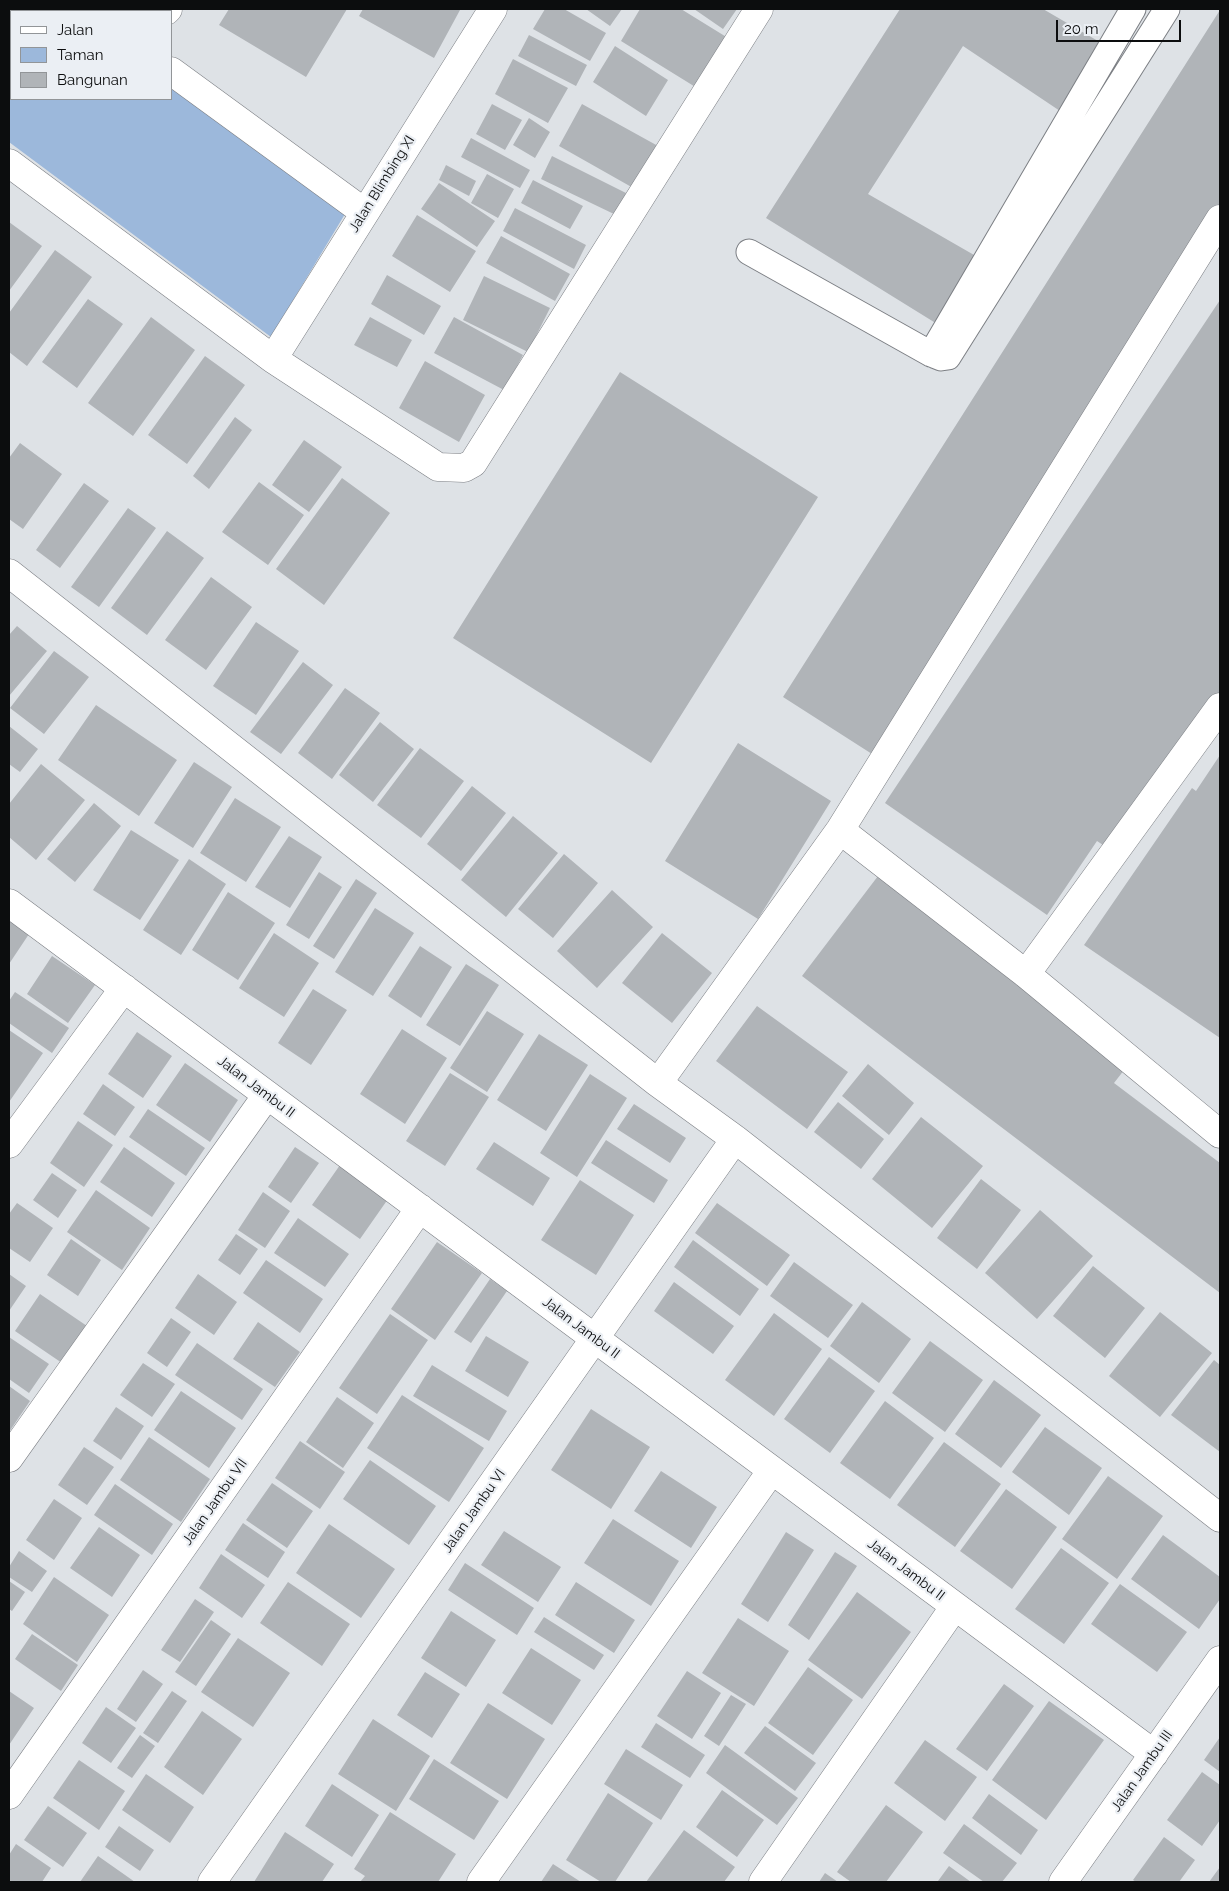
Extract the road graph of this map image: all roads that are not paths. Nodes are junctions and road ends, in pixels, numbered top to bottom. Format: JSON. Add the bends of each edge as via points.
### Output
{"nodes":[{"id":1,"x":493,"y":9,"type":"edge"},
{"id":2,"x":759,"y":9,"type":"edge"},
{"id":3,"x":1133,"y":9,"type":"edge"},
{"id":4,"x":1167,"y":9,"type":"edge"},
{"id":5,"x":172,"y":73,"type":"edge"},
{"id":6,"x":9,"y":164,"type":"edge"},
{"id":7,"x":364,"y":212,"type":"junction"},
{"id":8,"x":1220,"y":219,"type":"edge"},
{"id":9,"x":749,"y":252,"type":"dead end"},
{"id":10,"x":931,"y":354,"type":"junction"},
{"id":11,"x":273,"y":359,"type":"junction"},
{"id":12,"x":9,"y":573,"type":"edge"},
{"id":13,"x":1220,"y":707,"type":"edge"},
{"id":14,"x":840,"y":830,"type":"junction"},
{"id":15,"x":9,"y":903,"type":"edge"},
{"id":16,"x":1026,"y":974,"type":"junction"},
{"id":17,"x":124,"y":988,"type":"junction"},
{"id":18,"x":658,"y":1083,"type":"junction"},
{"id":19,"x":268,"y":1095,"type":"junction"},
{"id":20,"x":1216,"y":1121,"type":"edge"},
{"id":21,"x":735,"y":1140,"type":"junction"},
{"id":22,"x":9,"y":1144,"type":"edge"},
{"id":23,"x":420,"y":1208,"type":"junction"},
{"id":24,"x":595,"y":1338,"type":"junction"},
{"id":25,"x":9,"y":1458,"type":"edge"},
{"id":26,"x":772,"y":1470,"type":"junction"},
{"id":27,"x":1220,"y":1518,"type":"edge"},
{"id":28,"x":956,"y":1606,"type":"junction"},
{"id":29,"x":1220,"y":1660,"type":"edge"},
{"id":30,"x":1154,"y":1754,"type":"junction"},
{"id":31,"x":9,"y":1795,"type":"edge"},
{"id":32,"x":212,"y":1882,"type":"edge"},
{"id":33,"x":481,"y":1882,"type":"edge"},
{"id":34,"x":763,"y":1882,"type":"edge"},
{"id":35,"x":1063,"y":1882,"type":"edge"}],
"edges":[{"from":1,"to":7,"type":"street","name":"Jalan Blimbing XI"},
{"from":2,"to":11,"type":"street","via":[[473,463],[464,468],[438,467]]},
{"from":3,"to":10,"type":"lane"},
{"from":4,"to":10,"type":"lane","via":[[953,351],[943,358]]},
{"from":5,"to":7,"type":"street"},
{"from":6,"to":11,"type":"street"},
{"from":7,"to":11,"type":"street","name":"Jalan Blimbing XI"},
{"from":8,"to":14,"type":"street"},
{"from":9,"to":10,"type":"lane"},
{"from":12,"to":18,"type":"street"},
{"from":13,"to":16,"type":"street"},
{"from":14,"to":16,"type":"street"},
{"from":14,"to":18,"type":"street"},
{"from":15,"to":17,"type":"street","name":"Jalan Jambu II"},
{"from":16,"to":20,"type":"street"},
{"from":17,"to":19,"type":"street","name":"Jalan Jambu II"},
{"from":17,"to":22,"type":"street"},
{"from":18,"to":21,"type":"street"},
{"from":19,"to":23,"type":"street","name":"Jalan Jambu II"},
{"from":19,"to":25,"type":"street"},
{"from":21,"to":24,"type":"street","name":"Jalan Jambu VI"},
{"from":21,"to":27,"type":"street"},
{"from":23,"to":24,"type":"street","name":"Jalan Jambu II"},
{"from":23,"to":31,"type":"street","name":"Jalan Jambu VII"},
{"from":24,"to":26,"type":"street","name":"Jalan Jambu II"},
{"from":24,"to":32,"type":"street","name":"Jalan Jambu VI"},
{"from":26,"to":28,"type":"street","name":"Jalan Jambu II"},
{"from":26,"to":33,"type":"street"},
{"from":28,"to":30,"type":"street","name":"Jalan Jambu II"},
{"from":28,"to":34,"type":"street"},
{"from":29,"to":30,"type":"street","name":"Jalan Jambu III"},
{"from":30,"to":35,"type":"street","name":"Jalan Jambu III"}]}
